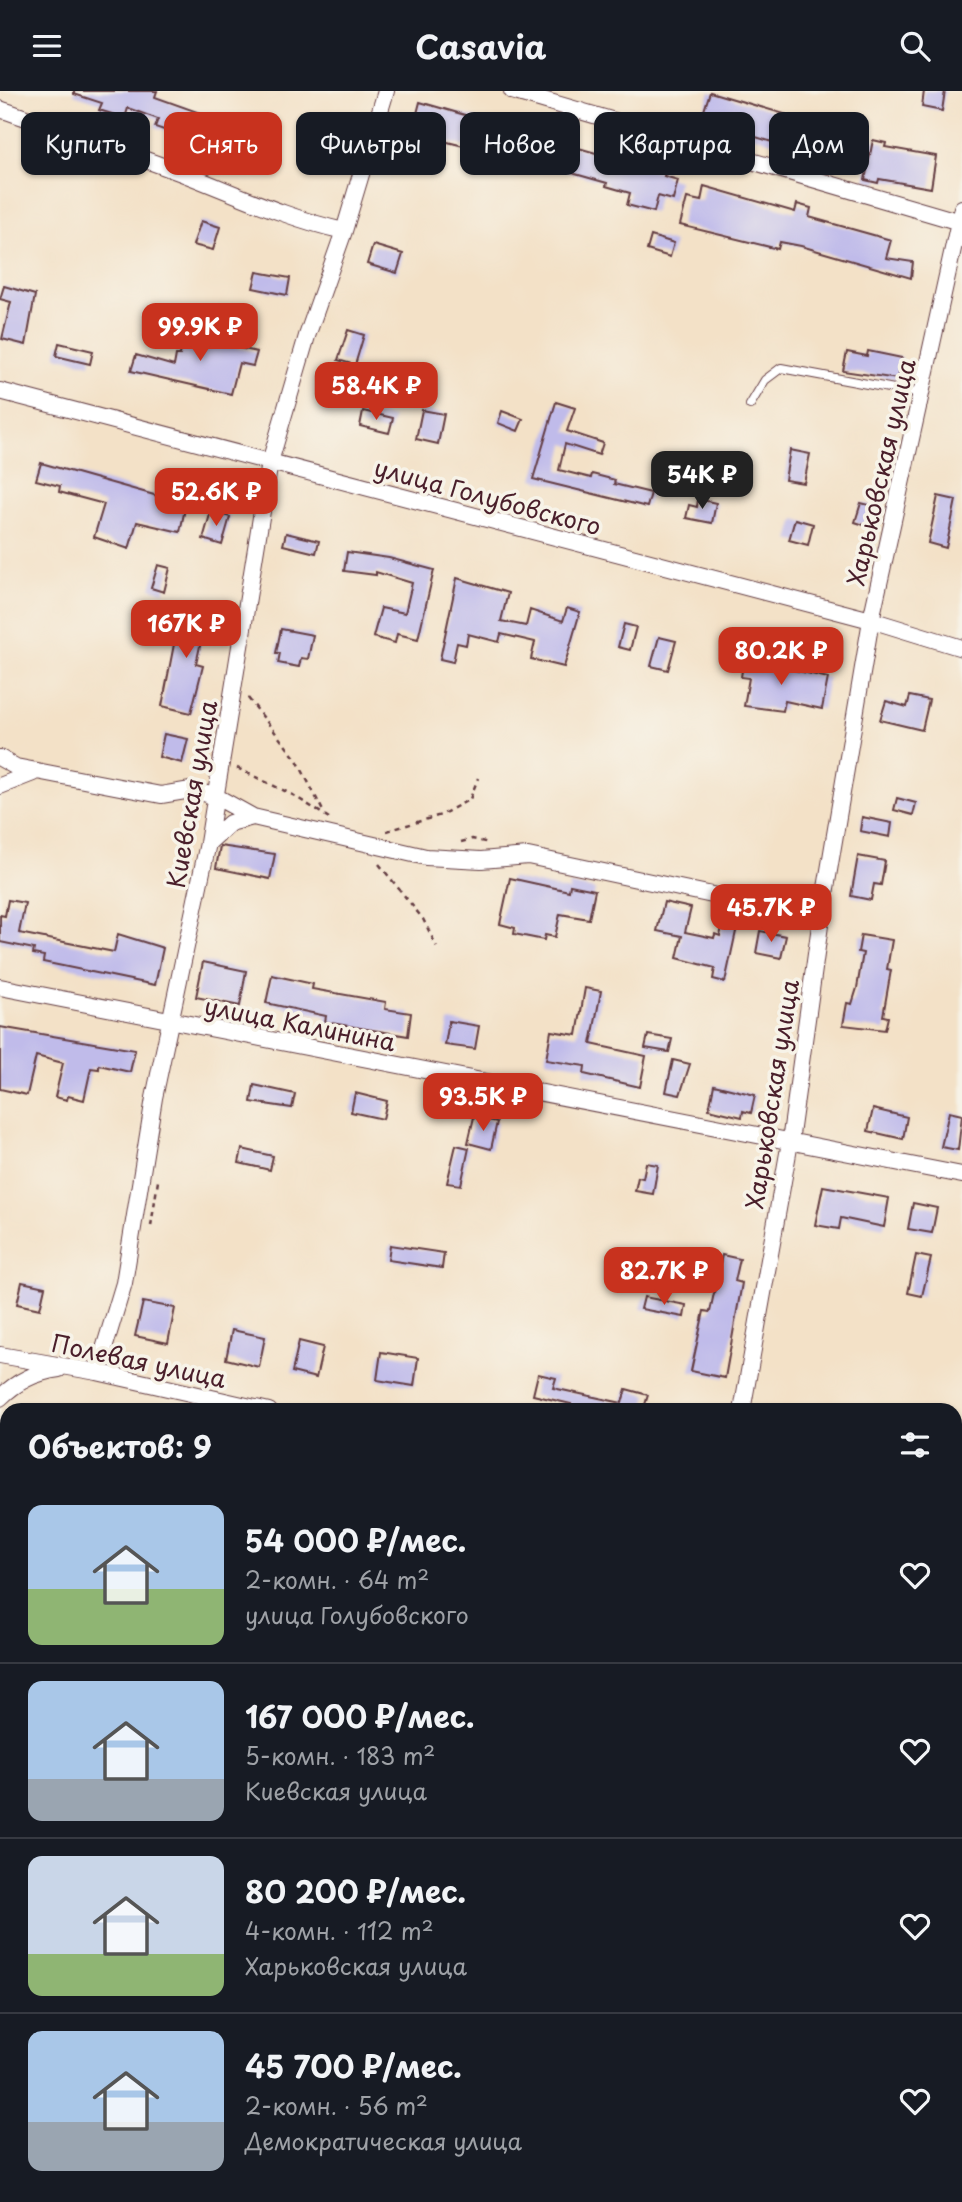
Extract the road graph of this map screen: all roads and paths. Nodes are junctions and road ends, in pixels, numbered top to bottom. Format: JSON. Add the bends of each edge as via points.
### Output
{"nodes":[{"id":1,"x":386,"y":91,"type":"edge"},
{"id":2,"x":512,"y":91,"type":"edge"},
{"id":3,"x":0,"y":109,"type":"edge"},
{"id":4,"x":961,"y":215,"type":"edge"},
{"id":5,"x":344,"y":231,"type":"junction"},
{"id":6,"x":0,"y":391,"type":"edge"},
{"id":7,"x":921,"y":394,"type":"junction"},
{"id":8,"x":750,"y":405,"type":"dead end"},
{"id":9,"x":270,"y":462,"type":"junction"},
{"id":10,"x":871,"y":620,"type":"junction"},
{"id":11,"x":962,"y":648,"type":"edge"},
{"id":12,"x":234,"y":678,"type":"junction"},
{"id":13,"x":0,"y":758,"type":"edge"},
{"id":14,"x":220,"y":762,"type":"junction"},
{"id":15,"x":39,"y":772,"type":"junction"},
{"id":16,"x":478,"y":778,"type":"dead end"},
{"id":17,"x":0,"y":786,"type":"edge"},
{"id":18,"x":215,"y":796,"type":"junction"},
{"id":19,"x":323,"y":811,"type":"junction"},
{"id":20,"x":253,"y":817,"type":"junction"},
{"id":21,"x":334,"y":823,"type":"dead end"},
{"id":22,"x":208,"y":843,"type":"junction"},
{"id":23,"x":360,"y":843,"type":"junction"},
{"id":24,"x":821,"y":918,"type":"junction"},
{"id":25,"x":437,"y":947,"type":"dead end"},
{"id":26,"x":0,"y":987,"type":"edge"},
{"id":27,"x":169,"y":1019,"type":"junction"},
{"id":28,"x":790,"y":1142,"type":"junction"},
{"id":29,"x":962,"y":1175,"type":"edge"},
{"id":30,"x":0,"y":1355,"type":"edge"},
{"id":31,"x":68,"y":1367,"type":"junction"},
{"id":32,"x":97,"y":1372,"type":"junction"},
{"id":33,"x":0,"y":1398,"type":"edge"},
{"id":34,"x":234,"y":1403,"type":"edge"},
{"id":35,"x":744,"y":1403,"type":"edge"}],
"edges":[{"from":1,"to":5,"type":"street","name":"Киевская улица"},
{"from":2,"to":4,"type":"street"},
{"from":3,"to":5,"type":"street","via":[[309,224]]},
{"from":4,"to":7,"type":"street","name":"Харьковская улица"},
{"from":5,"to":9,"type":"street","name":"Киевская улица"},
{"from":6,"to":9,"type":"street","name":"улица Голубовского"},
{"from":7,"to":8,"type":"lane","via":[[781,368],[765,380]]},
{"from":7,"to":10,"type":"street","name":"Харьковская улица"},
{"from":9,"to":10,"type":"street","name":"улица Голубовского"},
{"from":9,"to":12,"type":"street","name":"Киевская улица"},
{"from":10,"to":11,"type":"street","name":"улица Голубовского"},
{"from":10,"to":24,"type":"street","name":"Харьковская улица"},
{"from":12,"to":14,"type":"street","name":"Киевская улица"},
{"from":12,"to":19,"type":"path","via":[[297,760]]},
{"from":13,"to":15,"type":"street"},
{"from":14,"to":18,"type":"street","name":"Киевская улица"},
{"from":14,"to":19,"type":"path"},
{"from":15,"to":17,"type":"street"},
{"from":15,"to":18,"type":"street","via":[[161,795],[191,790]]},
{"from":16,"to":23,"type":"path","via":[[470,799],[441,815]]},
{"from":18,"to":20,"type":"street"},
{"from":18,"to":22,"type":"street","name":"Киевская улица"},
{"from":19,"to":21,"type":"path"},
{"from":20,"to":22,"type":"street","via":[[230,824]]},
{"from":20,"to":23,"type":"street"},
{"from":22,"to":27,"type":"street","name":"Киевская улица"},
{"from":23,"to":24,"type":"street","via":[[426,857],[481,860],[528,856]]},
{"from":23,"to":25,"type":"path","via":[[424,919]]},
{"from":24,"to":28,"type":"street","name":"Харьковская улица"},
{"from":26,"to":27,"type":"street","name":"улица Калинина"},
{"from":27,"to":28,"type":"street","name":"улица Калинина"},
{"from":27,"to":32,"type":"street","name":"Киевская улица","via":[[124,1283]]},
{"from":28,"to":29,"type":"street","name":"улица Калинина"},
{"from":28,"to":35,"type":"street","name":"Харьковская улица"},
{"from":30,"to":31,"type":"street","name":"Полевая улица"},
{"from":31,"to":32,"type":"street","name":"Полевая улица"},
{"from":31,"to":33,"type":"street","via":[[42,1371]]},
{"from":32,"to":34,"type":"street","name":"Полевая улица"}]}
